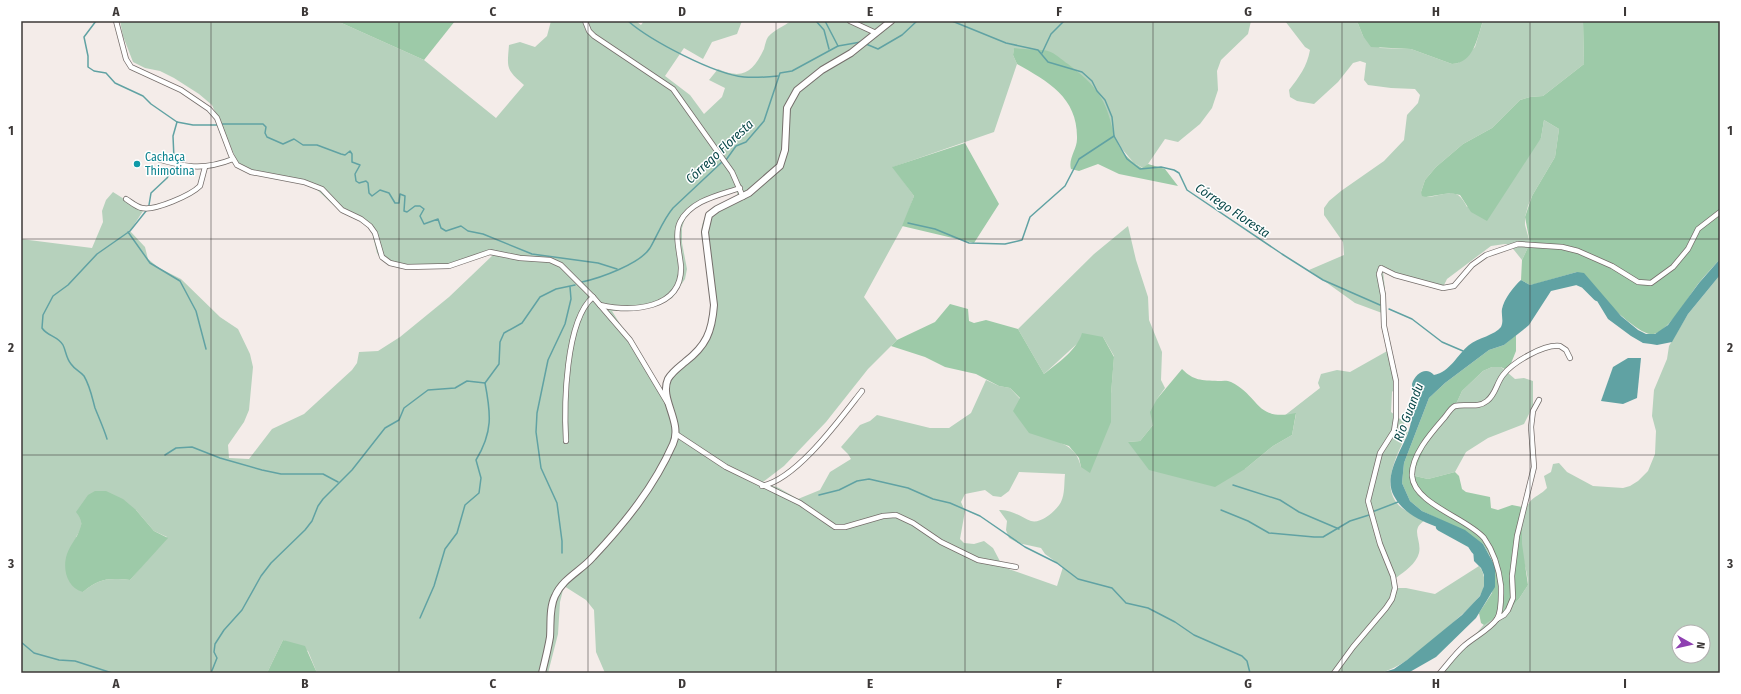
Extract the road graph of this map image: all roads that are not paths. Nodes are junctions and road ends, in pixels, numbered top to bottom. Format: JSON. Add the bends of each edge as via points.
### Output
{"nodes":[{"id":1,"x":116,"y":21,"type":"edge"},
{"id":2,"x":585,"y":21,"type":"edge"},
{"id":3,"x":850,"y":21,"type":"edge"},
{"id":4,"x":891,"y":21,"type":"edge"},
{"id":5,"x":876,"y":33,"type":"junction"},
{"id":6,"x":154,"y":158,"type":"dead end"},
{"id":7,"x":233,"y":159,"type":"junction"},
{"id":8,"x":205,"y":167,"type":"junction"},
{"id":9,"x":740,"y":188,"type":"junction"},
{"id":10,"x":743,"y":197,"type":"junction"},
{"id":11,"x":126,"y":199,"type":"dead end"},
{"id":12,"x":1720,"y":212,"type":"edge"},
{"id":13,"x":593,"y":297,"type":"junction"},
{"id":14,"x":600,"y":305,"type":"junction"},
{"id":15,"x":1570,"y":358,"type":"dead end"},
{"id":16,"x":862,"y":390,"type":"dead end"},
{"id":17,"x":1539,"y":400,"type":"dead end"},
{"id":18,"x":671,"y":408,"type":"junction"},
{"id":19,"x":676,"y":434,"type":"junction"},
{"id":20,"x":566,"y":441,"type":"dead end"},
{"id":21,"x":762,"y":486,"type":"junction"},
{"id":22,"x":1016,"y":567,"type":"dead end"},
{"id":23,"x":1497,"y":619,"type":"junction"},
{"id":24,"x":542,"y":673,"type":"edge"},
{"id":25,"x":1334,"y":673,"type":"edge"},
{"id":26,"x":1440,"y":673,"type":"edge"}],
"edges":[{"from":1,"to":7,"type":"street","via":[[126,59],[131,67],[181,90],[209,109],[220,125]]},
{"from":2,"to":9,"type":"street","via":[[592,34],[673,89],[724,160]]},
{"from":3,"to":5,"type":"street"},
{"from":4,"to":5,"type":"main road"},
{"from":5,"to":10,"type":"main road","via":[[797,90],[787,108],[785,150],[780,166]]},
{"from":6,"to":8,"type":"street","via":[[177,165]]},
{"from":7,"to":8,"type":"street"},
{"from":7,"to":13,"type":"street","via":[[237,165],[251,172],[304,182],[322,189],[342,210],[370,226],[382,257],[390,263],[407,267],[449,266],[487,252],[550,260],[566,269]]},
{"from":8,"to":11,"type":"street","via":[[200,186],[179,198],[149,209]]},
{"from":9,"to":10,"type":"street"},
{"from":9,"to":14,"type":"street","via":[[705,200],[681,220],[678,233],[680,277],[668,296],[637,309],[627,310]]},
{"from":10,"to":18,"type":"main road","via":[[712,212],[706,222],[707,257],[714,306],[712,321],[709,334],[699,351],[668,380],[667,394]]},
{"from":12,"to":25,"type":"street","via":[[1698,229],[1688,250],[1672,268],[1651,283],[1638,282],[1578,250],[1519,244],[1482,257],[1450,288],[1400,277],[1381,268],[1379,274],[1384,295],[1384,326],[1396,381],[1396,418],[1392,434],[1380,453],[1368,501],[1395,588],[1386,608]]},
{"from":13,"to":14,"type":"street"},
{"from":13,"to":20,"type":"street","via":[[583,309],[569,361],[565,383]]},
{"from":14,"to":18,"type":"street","via":[[630,340]]},
{"from":15,"to":23,"type":"street","via":[[1566,350],[1560,346],[1545,347],[1507,371],[1493,395],[1485,403],[1480,406],[1461,405],[1452,408],[1429,434],[1413,469],[1414,483],[1424,497],[1476,530],[1490,547],[1500,580]]},
{"from":16,"to":21,"type":"street","via":[[829,431],[789,472],[775,482]]},
{"from":17,"to":23,"type":"street","via":[[1533,411],[1531,428],[1534,467],[1517,536],[1512,576],[1513,598],[1508,610]]},
{"from":18,"to":19,"type":"main road"},
{"from":19,"to":21,"type":"street","via":[[726,467]]},
{"from":19,"to":24,"type":"main road","via":[[652,486],[622,526],[569,578],[555,596]]},
{"from":21,"to":22,"type":"street","via":[[800,503],[835,527],[845,527],[883,516],[896,516],[908,520],[941,542],[978,560]]},
{"from":23,"to":26,"type":"street","via":[[1465,645]]}]}
